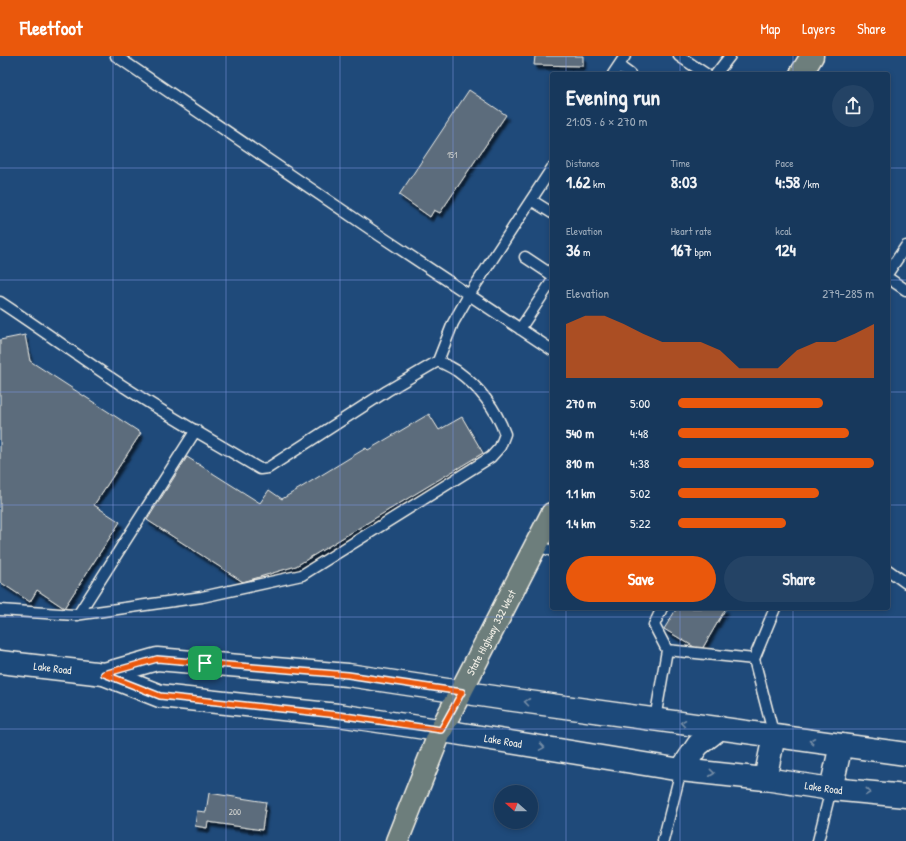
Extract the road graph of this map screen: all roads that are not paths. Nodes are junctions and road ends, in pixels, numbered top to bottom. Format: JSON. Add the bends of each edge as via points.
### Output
{"nodes":[{"id":1,"x":116,"y":56,"type":"edge"},
{"id":2,"x":625,"y":56,"type":"edge"},
{"id":3,"x":680,"y":56,"type":"edge"},
{"id":4,"x":730,"y":56,"type":"edge"},
{"id":5,"x":812,"y":56,"type":"edge"},
{"id":6,"x":616,"y":70,"type":"edge"},
{"id":7,"x":703,"y":72,"type":"edge"},
{"id":8,"x":718,"y":72,"type":"edge"},
{"id":9,"x":802,"y":72,"type":"edge"},
{"id":10,"x":550,"y":171,"type":"edge"},
{"id":11,"x":531,"y":200,"type":"junction"},
{"id":12,"x":550,"y":212,"type":"edge"},
{"id":13,"x":906,"y":246,"type":"edge"},
{"id":14,"x":525,"y":257,"type":"dead end"},
{"id":15,"x":890,"y":270,"type":"edge"},
{"id":16,"x":550,"y":274,"type":"edge"},
{"id":17,"x":890,"y":279,"type":"edge"},
{"id":18,"x":550,"y":283,"type":"edge"},
{"id":19,"x":906,"y":290,"type":"edge"},
{"id":20,"x":469,"y":295,"type":"junction"},
{"id":21,"x":0,"y":302,"type":"edge"},
{"id":22,"x":520,"y":329,"type":"junction"},
{"id":23,"x":550,"y":349,"type":"edge"},
{"id":24,"x":438,"y":360,"type":"junction"},
{"id":25,"x":196,"y":430,"type":"junction"},
{"id":26,"x":550,"y":522,"type":"edge"},
{"id":27,"x":544,"y":548,"type":"edge"},
{"id":28,"x":890,"y":571,"type":"edge"},
{"id":29,"x":906,"y":583,"type":"edge"},
{"id":30,"x":0,"y":610,"type":"edge"},
{"id":31,"x":661,"y":610,"type":"edge"},
{"id":32,"x":775,"y":610,"type":"edge"},
{"id":33,"x":78,"y":615,"type":"junction"},
{"id":34,"x":667,"y":650,"type":"junction"},
{"id":35,"x":754,"y":659,"type":"junction"},
{"id":36,"x":0,"y":662,"type":"edge"},
{"id":37,"x":104,"y":674,"type":"junction"},
{"id":38,"x":462,"y":692,"type":"junction"},
{"id":39,"x":655,"y":719,"type":"junction"},
{"id":40,"x":720,"y":728,"type":"junction"},
{"id":41,"x":441,"y":730,"type":"junction"},
{"id":42,"x":774,"y":736,"type":"junction"},
{"id":43,"x":841,"y":745,"type":"junction"},
{"id":44,"x":906,"y":754,"type":"edge"},
{"id":45,"x":681,"y":770,"type":"junction"},
{"id":46,"x":766,"y":779,"type":"junction"},
{"id":47,"x":831,"y":789,"type":"junction"},
{"id":48,"x":906,"y":796,"type":"edge"},
{"id":49,"x":396,"y":841,"type":"edge"},
{"id":50,"x":663,"y":841,"type":"edge"},
{"id":51,"x":818,"y":841,"type":"edge"}],
"edges":[{"from":1,"to":20,"type":"lane"},
{"from":2,"to":6,"type":"lane"},
{"from":3,"to":7,"type":"lane"},
{"from":4,"to":8,"type":"lane"},
{"from":5,"to":9,"type":"main road"},
{"from":10,"to":11,"type":"lane"},
{"from":11,"to":12,"type":"lane"},
{"from":11,"to":20,"type":"lane"},
{"from":13,"to":15,"type":"lane"},
{"from":14,"to":16,"type":"lane"},
{"from":17,"to":19,"type":"lane"},
{"from":18,"to":22,"type":"lane"},
{"from":20,"to":22,"type":"lane"},
{"from":20,"to":24,"type":"lane","via":[[453,323]]},
{"from":21,"to":25,"type":"lane","via":[[112,379]]},
{"from":22,"to":23,"type":"lane"},
{"from":24,"to":25,"type":"lane","via":[[268,468],[260,469]]},
{"from":24,"to":33,"type":"lane","via":[[457,370],[479,390],[499,418],[505,434],[500,447],[491,457],[302,575],[202,597]]},
{"from":25,"to":33,"type":"lane"},
{"from":26,"to":27,"type":"main road","name":"State Highway 332 West"},
{"from":27,"to":38,"type":"main road","name":"State Highway 332 West"},
{"from":28,"to":29,"type":"lane"},
{"from":30,"to":33,"type":"lane"},
{"from":31,"to":34,"type":"lane","via":[[654,625]]},
{"from":32,"to":35,"type":"lane"},
{"from":34,"to":35,"type":"lane"},
{"from":34,"to":39,"type":"lane"},
{"from":35,"to":42,"type":"lane"},
{"from":36,"to":37,"type":"street","name":"Lake Road"},
{"from":37,"to":38,"type":"street","name":"Lake Road","via":[[157,659],[348,675]]},
{"from":37,"to":41,"type":"street","name":"Lake Road","via":[[160,696],[338,715]]},
{"from":39,"to":38,"type":"street","name":"Lake Road","one_way":true},
{"from":38,"to":41,"type":"main road","name":"State Highway 332 West"},
{"from":40,"to":39,"type":"street","name":"Lake Road","one_way":true},
{"from":40,"to":42,"type":"street","name":"Lake Road"},
{"from":40,"to":45,"type":"street","via":[[698,745]]},
{"from":41,"to":45,"type":"street","name":"Lake Road","one_way":true},
{"from":41,"to":49,"type":"main road","name":"State Highway 332 West"},
{"from":43,"to":42,"type":"street","name":"Lake Road","one_way":true},
{"from":42,"to":46,"type":"street"},
{"from":43,"to":44,"type":"street","name":"Lake Road"},
{"from":43,"to":47,"type":"street"},
{"from":45,"to":46,"type":"street","name":"Lake Road","one_way":true},
{"from":45,"to":50,"type":"lane"},
{"from":46,"to":47,"type":"street","name":"Lake Road"},
{"from":47,"to":48,"type":"street","name":"Lake Road","one_way":true},
{"from":47,"to":51,"type":"lane"}]}
